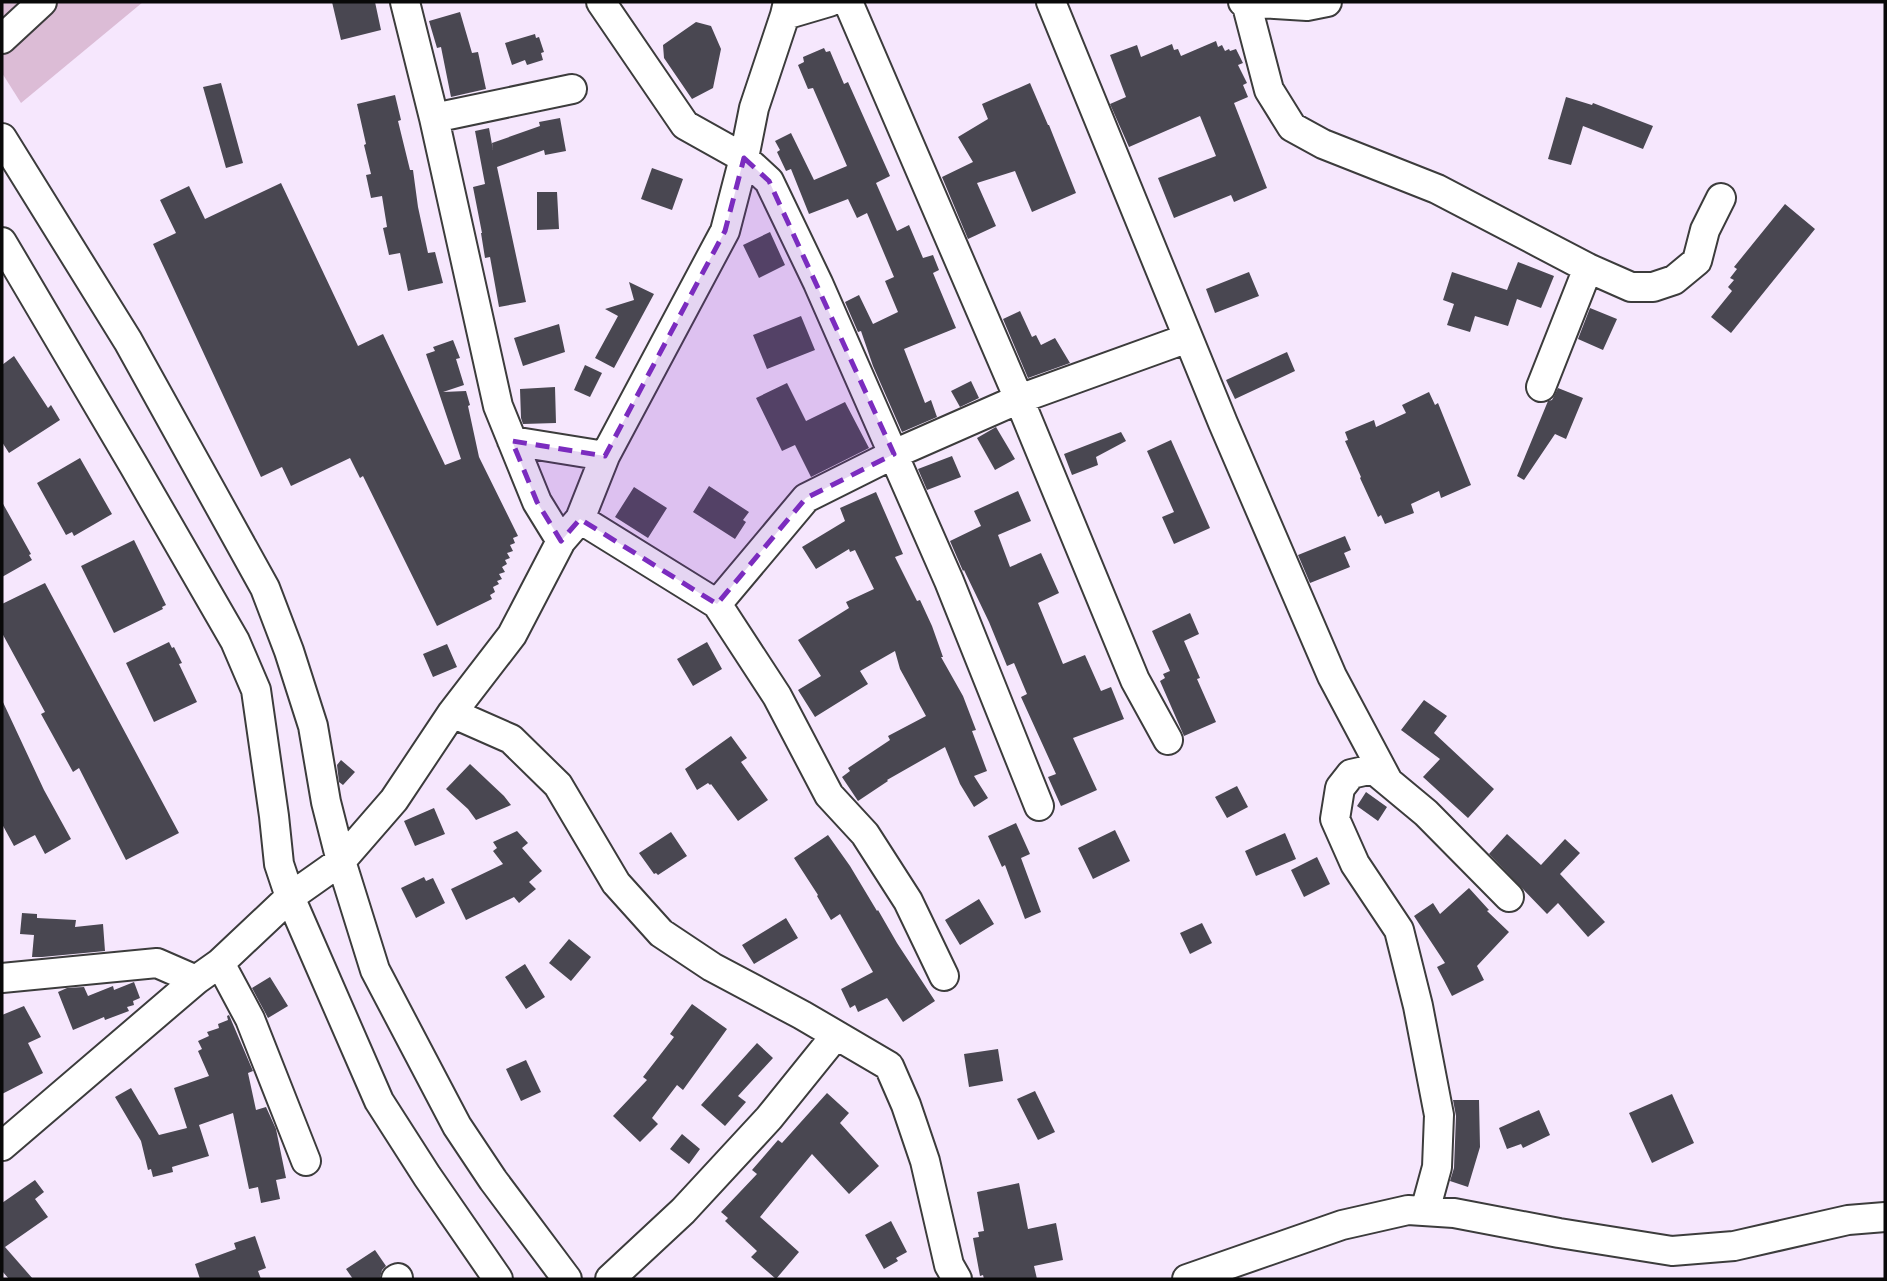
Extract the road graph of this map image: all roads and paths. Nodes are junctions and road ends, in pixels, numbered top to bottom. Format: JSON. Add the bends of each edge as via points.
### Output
{"nodes":[{"id":1,"x":42,"y":2,"type":"edge"},
{"id":2,"x":405,"y":2,"type":"edge"},
{"id":3,"x":601,"y":2,"type":"edge"},
{"id":4,"x":829,"y":2,"type":"edge"},
{"id":5,"x":848,"y":2,"type":"edge"},
{"id":6,"x":1051,"y":2,"type":"edge"},
{"id":7,"x":1244,"y":2,"type":"edge"},
{"id":8,"x":1327,"y":2,"type":"edge"},
{"id":9,"x":786,"y":8,"type":"edge"},
{"id":10,"x":2,"y":39,"type":"edge"},
{"id":11,"x":572,"y":89,"type":"dead end"},
{"id":12,"x":434,"y":118,"type":"junction"},
{"id":13,"x":2,"y":138,"type":"edge"},
{"id":14,"x":744,"y":158,"type":"junction"},
{"id":15,"x":1721,"y":198,"type":"dead end"},
{"id":16,"x":2,"y":242,"type":"edge"},
{"id":17,"x":1588,"y":268,"type":"junction"},
{"id":18,"x":1188,"y":338,"type":"junction"},
{"id":19,"x":1541,"y":387,"type":"dead end"},
{"id":20,"x":1019,"y":399,"type":"junction"},
{"id":21,"x":512,"y":441,"type":"junction"},
{"id":22,"x":894,"y":454,"type":"junction"},
{"id":23,"x":605,"y":456,"type":"junction"},
{"id":24,"x":580,"y":519,"type":"junction"},
{"id":25,"x":561,"y":541,"type":"junction"},
{"id":26,"x":717,"y":604,"type":"junction"},
{"id":27,"x":452,"y":713,"type":"junction"},
{"id":28,"x":1168,"y":740,"type":"dead end"},
{"id":29,"x":1388,"y":780,"type":"junction"},
{"id":30,"x":1039,"y":806,"type":"dead end"},
{"id":31,"x":314,"y":881,"type":"junction"},
{"id":32,"x":1509,"y":897,"type":"dead end"},
{"id":33,"x":220,"y":962,"type":"junction"},
{"id":34,"x":944,"y":976,"type":"dead end"},
{"id":35,"x":2,"y":978,"type":"edge"},
{"id":36,"x":196,"y":980,"type":"junction"},
{"id":37,"x":836,"y":1035,"type":"junction"},
{"id":38,"x":2,"y":1146,"type":"edge"},
{"id":39,"x":306,"y":1161,"type":"dead end"},
{"id":40,"x":1426,"y":1211,"type":"junction"},
{"id":41,"x":1885,"y":1217,"type":"edge"},
{"id":42,"x":498,"y":1279,"type":"edge"},
{"id":43,"x":567,"y":1279,"type":"edge"},
{"id":44,"x":610,"y":1279,"type":"edge"},
{"id":45,"x":957,"y":1279,"type":"edge"},
{"id":46,"x":1187,"y":1279,"type":"edge"}],
"edges":[{"from":1,"to":10,"type":"street"},
{"from":2,"to":12,"type":"street"},
{"from":3,"to":14,"type":"street","via":[[685,125]]},
{"from":4,"to":9,"type":"street"},
{"from":5,"to":20,"type":"street"},
{"from":6,"to":18,"type":"street"},
{"from":7,"to":8,"type":"street","via":[[1307,6]]},
{"from":7,"to":17,"type":"street","via":[[1269,90],[1292,127],[1437,189]]},
{"from":9,"to":14,"type":"street","via":[[754,108]]},
{"from":11,"to":12,"type":"street"},
{"from":12,"to":21,"type":"street","via":[[498,406]]},
{"from":13,"to":31,"type":"street","via":[[128,341],[265,588],[313,726],[326,802]]},
{"from":14,"to":22,"type":"street","via":[[769,181]]},
{"from":14,"to":23,"type":"street","via":[[725,231]]},
{"from":15,"to":17,"type":"street","via":[[1705,230],[1697,261],[1674,280],[1653,287],[1631,287]]},
{"from":16,"to":31,"type":"street","via":[[235,641],[256,690],[279,864]]},
{"from":17,"to":19,"type":"street"},
{"from":18,"to":20,"type":"street"},
{"from":18,"to":29,"type":"street","via":[[1332,676]]},
{"from":20,"to":22,"type":"street"},
{"from":20,"to":28,"type":"street","via":[[1135,680]]},
{"from":21,"to":23,"type":"street"},
{"from":21,"to":25,"type":"street","via":[[537,502]]},
{"from":22,"to":26,"type":"street","via":[[806,498]]},
{"from":22,"to":30,"type":"street"},
{"from":23,"to":24,"type":"street"},
{"from":24,"to":25,"type":"street"},
{"from":24,"to":26,"type":"street"},
{"from":25,"to":27,"type":"street","via":[[512,635]]},
{"from":26,"to":34,"type":"street","via":[[777,696],[829,795],[865,834],[908,901]]},
{"from":27,"to":31,"type":"street","via":[[394,800]]},
{"from":27,"to":37,"type":"street","via":[[511,739],[558,785],[616,883],[662,933],[712,967]]},
{"from":29,"to":32,"type":"street"},
{"from":29,"to":40,"type":"street","via":[[1373,769],[1351,774],[1340,788],[1335,819],[1355,864],[1399,930],[1418,1006],[1438,1115],[1437,1167]]},
{"from":31,"to":33,"type":"street"},
{"from":31,"to":42,"type":"street","via":[[379,1101]]},
{"from":31,"to":43,"type":"street","via":[[375,970],[457,1126]]},
{"from":33,"to":36,"type":"street"},
{"from":33,"to":39,"type":"street","via":[[250,1018]]},
{"from":35,"to":36,"type":"street","via":[[158,963]]},
{"from":36,"to":38,"type":"street"},
{"from":37,"to":44,"type":"street","via":[[769,1118],[683,1211]]},
{"from":37,"to":45,"type":"street","via":[[889,1066],[925,1161],[949,1265]]},
{"from":40,"to":41,"type":"street","via":[[1672,1251],[1734,1246],[1848,1220]]},
{"from":40,"to":46,"type":"street","via":[[1408,1210],[1342,1225]]}]}
